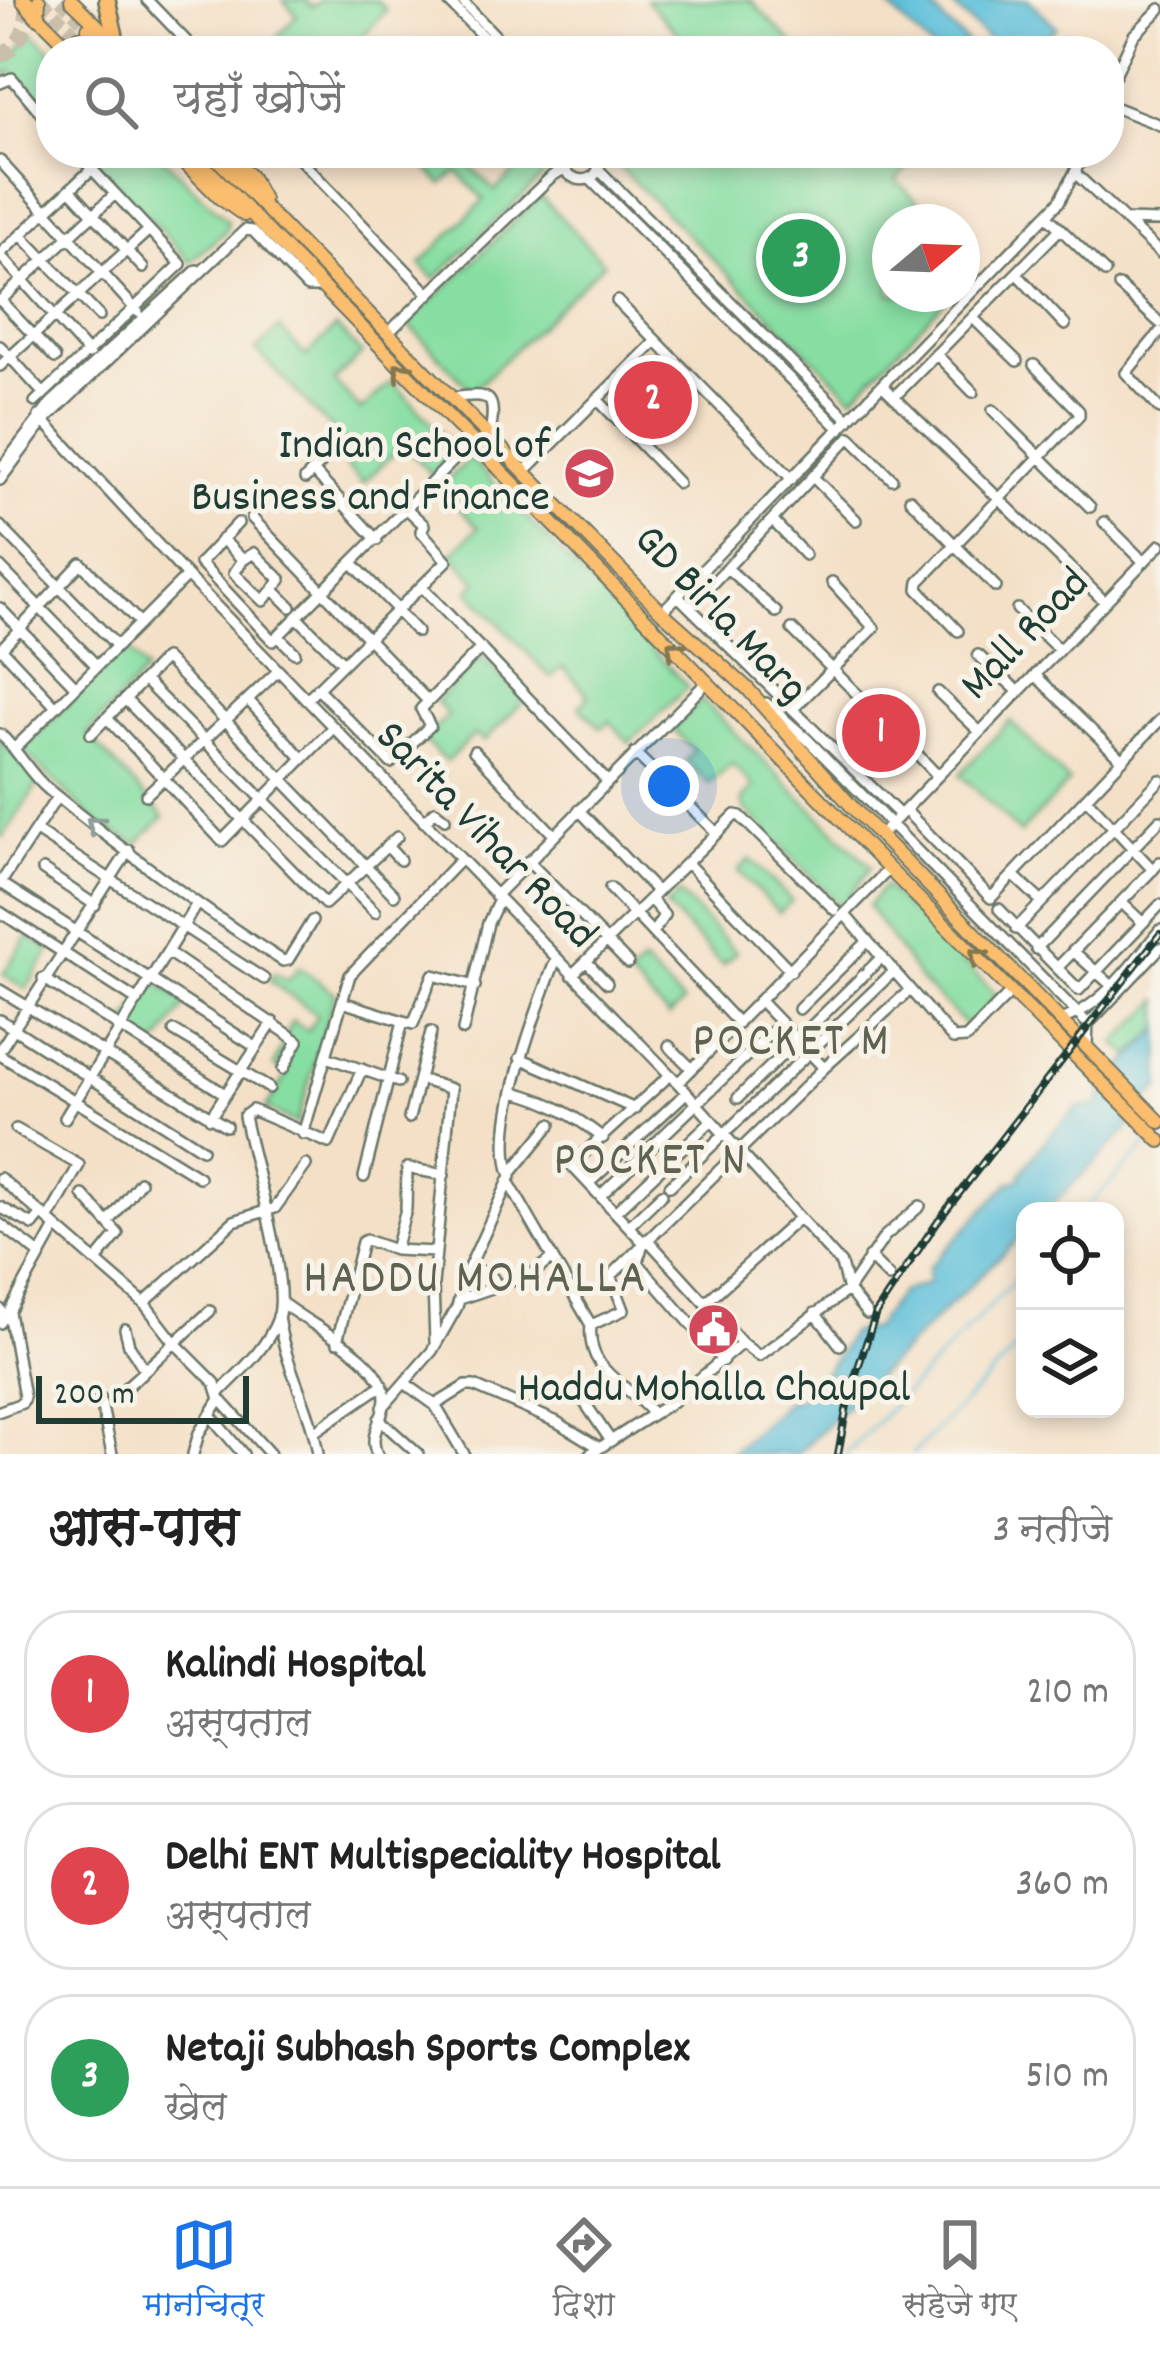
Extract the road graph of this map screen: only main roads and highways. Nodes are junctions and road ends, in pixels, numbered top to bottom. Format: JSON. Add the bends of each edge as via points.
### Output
{"nodes":[{"id":1,"x":24,"y":0,"type":"edge"},
{"id":2,"x":71,"y":0,"type":"edge"},
{"id":3,"x":107,"y":0,"type":"edge"},
{"id":4,"x":39,"y":8,"type":"edge"},
{"id":5,"x":76,"y":36,"type":"edge"},
{"id":6,"x":105,"y":36,"type":"edge"},
{"id":7,"x":114,"y":36,"type":"edge"},
{"id":8,"x":191,"y":168,"type":"edge"},
{"id":9,"x":208,"y":168,"type":"edge"},
{"id":10,"x":224,"y":168,"type":"edge"},
{"id":11,"x":242,"y":168,"type":"edge"},
{"id":12,"x":268,"y":223,"type":"junction"},
{"id":13,"x":530,"y":476,"type":"junction"},
{"id":14,"x":523,"y":494,"type":"junction"},
{"id":15,"x":600,"y":547,"type":"junction"},
{"id":16,"x":595,"y":568,"type":"junction"},
{"id":17,"x":1107,"y":1076,"type":"junction"},
{"id":18,"x":1160,"y":1122,"type":"edge"},
{"id":19,"x":1160,"y":1142,"type":"edge"}],
"edges":[{"from":1,"to":4,"type":"highway"},
{"from":2,"to":6,"type":"main road"},
{"from":3,"to":7,"type":"highway"},
{"from":4,"to":5,"type":"main road"},
{"from":8,"to":12,"type":"main road","via":[[234,208]]},
{"from":9,"to":12,"type":"main road"},
{"from":10,"to":12,"type":"main road"},
{"from":11,"to":12,"type":"main road"},
{"from":12,"to":13,"type":"main road","name":"GD Birla Marg"},
{"from":14,"to":12,"type":"main road","name":"GD Birla Marg","one_way":true},
{"from":13,"to":14,"type":"main road","via":[[557,516]]},
{"from":13,"to":15,"type":"main road","name":"GD Birla Marg"},
{"from":14,"to":16,"type":"main road","name":"GD Birla Marg"},
{"from":15,"to":16,"type":"main road","via":[[566,525]]},
{"from":15,"to":17,"type":"main road","name":"GD Birla Marg","via":[[886,830],[1087,1044]]},
{"from":17,"to":16,"type":"main road","name":"GD Birla Marg","one_way":true,"via":[[889,869]]},
{"from":17,"to":18,"type":"main road"},
{"from":17,"to":19,"type":"main road"}]}
